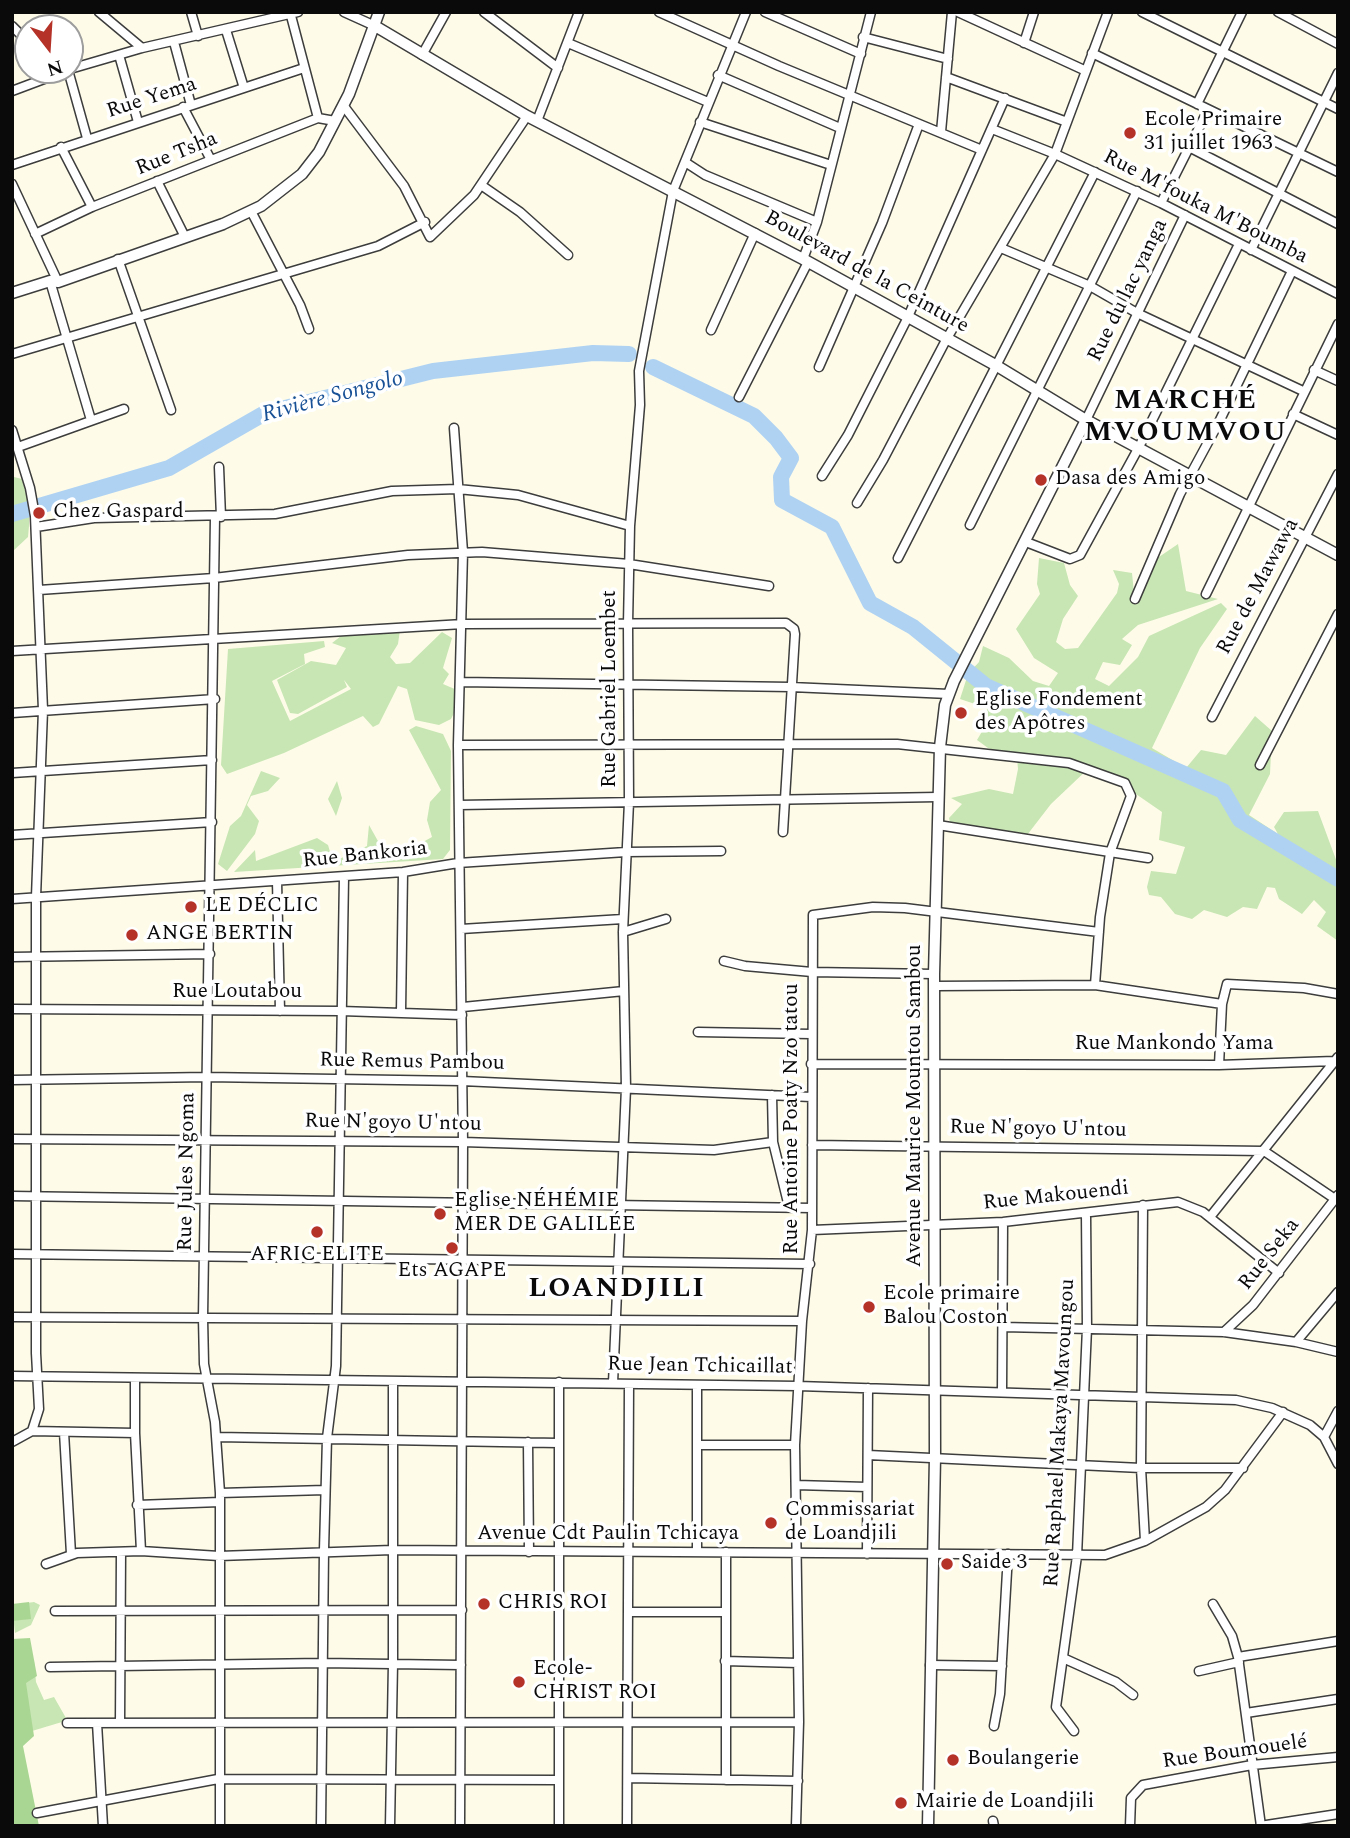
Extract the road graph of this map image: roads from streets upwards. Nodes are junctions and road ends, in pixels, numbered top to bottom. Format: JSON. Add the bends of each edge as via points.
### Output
{"nodes":[{"id":1,"x":99,"y":12,"type":"edge"},
{"id":2,"x":191,"y":12,"type":"edge"},
{"id":3,"x":344,"y":12,"type":"edge"},
{"id":4,"x":379,"y":12,"type":"edge"},
{"id":5,"x":446,"y":12,"type":"edge"},
{"id":6,"x":484,"y":12,"type":"edge"},
{"id":7,"x":579,"y":12,"type":"edge"},
{"id":8,"x":659,"y":12,"type":"edge"},
{"id":9,"x":746,"y":12,"type":"edge"},
{"id":10,"x":765,"y":12,"type":"edge"},
{"id":11,"x":871,"y":12,"type":"edge"},
{"id":12,"x":952,"y":12,"type":"edge"},
{"id":13,"x":958,"y":12,"type":"edge"},
{"id":14,"x":1034,"y":12,"type":"edge"},
{"id":15,"x":1108,"y":12,"type":"edge"},
{"id":16,"x":1142,"y":12,"type":"edge"},
{"id":17,"x":1242,"y":12,"type":"edge"},
{"id":18,"x":1278,"y":12,"type":"edge"},
{"id":19,"x":293,"y":13,"type":"edge"},
{"id":20,"x":375,"y":26,"type":"junction"},
{"id":21,"x":226,"y":30,"type":"junction"},
{"id":22,"x":198,"y":36,"type":"junction"},
{"id":23,"x":863,"y":37,"type":"junction"},
{"id":24,"x":174,"y":42,"type":"junction"},
{"id":25,"x":568,"y":43,"type":"junction"},
{"id":26,"x":731,"y":43,"type":"junction"},
{"id":27,"x":1024,"y":43,"type":"junction"},
{"id":28,"x":1338,"y":44,"type":"edge"},
{"id":29,"x":142,"y":48,"type":"junction"},
{"id":30,"x":1223,"y":50,"type":"junction"},
{"id":31,"x":861,"y":54,"type":"junction"},
{"id":32,"x":1092,"y":54,"type":"junction"},
{"id":33,"x":119,"y":55,"type":"junction"},
{"id":34,"x":422,"y":55,"type":"junction"},
{"id":35,"x":948,"y":60,"type":"junction"},
{"id":36,"x":84,"y":66,"type":"edge"},
{"id":37,"x":304,"y":68,"type":"junction"},
{"id":38,"x":558,"y":68,"type":"junction"},
{"id":39,"x":1084,"y":70,"type":"junction"},
{"id":40,"x":1338,"y":73,"type":"edge"},
{"id":41,"x":718,"y":75,"type":"junction"},
{"id":42,"x":946,"y":76,"type":"junction"},
{"id":43,"x":73,"y":84,"type":"edge"},
{"id":44,"x":244,"y":88,"type":"junction"},
{"id":45,"x":851,"y":95,"type":"junction"},
{"id":46,"x":1005,"y":98,"type":"junction"},
{"id":47,"x":708,"y":102,"type":"junction"},
{"id":48,"x":1324,"y":102,"type":"junction"},
{"id":49,"x":1197,"y":104,"type":"junction"},
{"id":50,"x":187,"y":106,"type":"junction"},
{"id":51,"x":343,"y":106,"type":"junction"},
{"id":52,"x":1338,"y":109,"type":"edge"},
{"id":53,"x":1208,"y":110,"type":"junction"},
{"id":54,"x":317,"y":118,"type":"junction"},
{"id":55,"x":532,"y":118,"type":"junction"},
{"id":56,"x":335,"y":121,"type":"junction"},
{"id":57,"x":138,"y":122,"type":"junction"},
{"id":58,"x":700,"y":122,"type":"junction"},
{"id":59,"x":1068,"y":122,"type":"junction"},
{"id":60,"x":919,"y":124,"type":"junction"},
{"id":61,"x":841,"y":128,"type":"junction"},
{"id":62,"x":992,"y":129,"type":"junction"},
{"id":63,"x":941,"y":132,"type":"junction"},
{"id":64,"x":87,"y":138,"type":"junction"},
{"id":65,"x":61,"y":147,"type":"junction"},
{"id":66,"x":1189,"y":147,"type":"junction"},
{"id":67,"x":982,"y":150,"type":"junction"},
{"id":68,"x":1055,"y":154,"type":"junction"},
{"id":69,"x":1298,"y":154,"type":"junction"},
{"id":70,"x":211,"y":160,"type":"junction"},
{"id":71,"x":685,"y":162,"type":"junction"},
{"id":72,"x":831,"y":164,"type":"junction"},
{"id":73,"x":12,"y":165,"type":"edge"},
{"id":74,"x":1096,"y":172,"type":"junction"},
{"id":75,"x":1338,"y":173,"type":"edge"},
{"id":76,"x":157,"y":181,"type":"junction"},
{"id":77,"x":12,"y":184,"type":"edge"},
{"id":78,"x":481,"y":185,"type":"junction"},
{"id":79,"x":673,"y":191,"type":"junction"},
{"id":80,"x":1137,"y":191,"type":"junction"},
{"id":81,"x":1279,"y":194,"type":"junction"},
{"id":82,"x":1161,"y":203,"type":"junction"},
{"id":83,"x":92,"y":207,"type":"junction"},
{"id":84,"x":251,"y":211,"type":"junction"},
{"id":85,"x":1185,"y":215,"type":"junction"},
{"id":86,"x":425,"y":222,"type":"junction"},
{"id":87,"x":817,"y":222,"type":"junction"},
{"id":88,"x":1338,"y":223,"type":"edge"},
{"id":89,"x":35,"y":233,"type":"junction"},
{"id":90,"x":755,"y":233,"type":"junction"},
{"id":91,"x":185,"y":237,"type":"junction"},
{"id":92,"x":1239,"y":244,"type":"junction"},
{"id":93,"x":1001,"y":248,"type":"junction"},
{"id":94,"x":1251,"y":250,"type":"junction"},
{"id":95,"x":568,"y":255,"type":"dead end"},
{"id":96,"x":118,"y":259,"type":"junction"},
{"id":97,"x":805,"y":260,"type":"junction"},
{"id":98,"x":1045,"y":267,"type":"junction"},
{"id":99,"x":1292,"y":271,"type":"junction"},
{"id":100,"x":283,"y":273,"type":"junction"},
{"id":101,"x":54,"y":282,"type":"junction"},
{"id":102,"x":1090,"y":286,"type":"junction"},
{"id":103,"x":854,"y":290,"type":"junction"},
{"id":104,"x":12,"y":293,"type":"edge"},
{"id":105,"x":1338,"y":294,"type":"edge"},
{"id":106,"x":1137,"y":313,"type":"junction"},
{"id":107,"x":139,"y":314,"type":"junction"},
{"id":108,"x":907,"y":319,"type":"junction"},
{"id":109,"x":1338,"y":324,"type":"edge"},
{"id":110,"x":309,"y":329,"type":"dead end"},
{"id":111,"x":711,"y":330,"type":"dead end"},
{"id":112,"x":1192,"y":336,"type":"junction"},
{"id":113,"x":67,"y":338,"type":"junction"},
{"id":114,"x":946,"y":340,"type":"junction"},
{"id":115,"x":12,"y":354,"type":"edge"},
{"id":116,"x":1246,"y":363,"type":"junction"},
{"id":117,"x":996,"y":366,"type":"junction"},
{"id":118,"x":819,"y":367,"type":"dead end"},
{"id":119,"x":1314,"y":370,"type":"junction"},
{"id":120,"x":1338,"y":381,"type":"edge"},
{"id":121,"x":1038,"y":391,"type":"junction"},
{"id":122,"x":1303,"y":391,"type":"junction"},
{"id":123,"x":739,"y":397,"type":"dead end"},
{"id":124,"x":124,"y":409,"type":"dead end"},
{"id":125,"x":171,"y":410,"type":"dead end"},
{"id":126,"x":1293,"y":414,"type":"junction"},
{"id":127,"x":92,"y":420,"type":"junction"},
{"id":128,"x":1086,"y":421,"type":"junction"},
{"id":129,"x":454,"y":428,"type":"dead end"},
{"id":130,"x":12,"y":429,"type":"edge"},
{"id":131,"x":1338,"y":435,"type":"edge"},
{"id":132,"x":18,"y":447,"type":"junction"},
{"id":133,"x":1139,"y":447,"type":"junction"},
{"id":134,"x":219,"y":467,"type":"dead end"},
{"id":135,"x":1338,"y":474,"type":"edge"},
{"id":136,"x":1191,"y":475,"type":"junction"},
{"id":137,"x":822,"y":476,"type":"dead end"},
{"id":138,"x":458,"y":489,"type":"junction"},
{"id":139,"x":857,"y":503,"type":"dead end"},
{"id":140,"x":1249,"y":506,"type":"junction"},
{"id":141,"x":218,"y":517,"type":"junction"},
{"id":142,"x":970,"y":525,"type":"dead end"},
{"id":143,"x":631,"y":526,"type":"junction"},
{"id":144,"x":36,"y":527,"type":"junction"},
{"id":145,"x":1304,"y":538,"type":"junction"},
{"id":146,"x":1026,"y":542,"type":"junction"},
{"id":147,"x":463,"y":552,"type":"junction"},
{"id":148,"x":1338,"y":555,"type":"edge"},
{"id":149,"x":898,"y":558,"type":"dead end"},
{"id":150,"x":629,"y":564,"type":"junction"},
{"id":151,"x":214,"y":578,"type":"junction"},
{"id":152,"x":769,"y":586,"type":"dead end"},
{"id":153,"x":39,"y":590,"type":"junction"},
{"id":154,"x":1206,"y":594,"type":"dead end"},
{"id":155,"x":1135,"y":599,"type":"dead end"},
{"id":156,"x":1338,"y":614,"type":"edge"},
{"id":157,"x":463,"y":624,"type":"junction"},
{"id":158,"x":628,"y":624,"type":"junction"},
{"id":159,"x":215,"y":638,"type":"junction"},
{"id":160,"x":41,"y":649,"type":"junction"},
{"id":161,"x":12,"y":651,"type":"edge"},
{"id":162,"x":461,"y":682,"type":"junction"},
{"id":163,"x":629,"y":685,"type":"junction"},
{"id":164,"x":791,"y":687,"type":"junction"},
{"id":165,"x":949,"y":694,"type":"junction"},
{"id":166,"x":215,"y":699,"type":"junction"},
{"id":167,"x":43,"y":710,"type":"junction"},
{"id":168,"x":12,"y":713,"type":"edge"},
{"id":169,"x":1212,"y":717,"type":"dead end"},
{"id":170,"x":629,"y":744,"type":"junction"},
{"id":171,"x":458,"y":745,"type":"junction"},
{"id":172,"x":789,"y":745,"type":"junction"},
{"id":173,"x":940,"y":747,"type":"junction"},
{"id":174,"x":212,"y":760,"type":"junction"},
{"id":175,"x":1260,"y":765,"type":"dead end"},
{"id":176,"x":40,"y":770,"type":"junction"},
{"id":177,"x":12,"y":773,"type":"edge"},
{"id":178,"x":938,"y":797,"type":"junction"},
{"id":179,"x":786,"y":799,"type":"junction"},
{"id":180,"x":629,"y":802,"type":"junction"},
{"id":181,"x":459,"y":805,"type":"junction"},
{"id":182,"x":212,"y":822,"type":"junction"},
{"id":183,"x":938,"y":825,"type":"junction"},
{"id":184,"x":783,"y":832,"type":"dead end"},
{"id":185,"x":38,"y":833,"type":"junction"},
{"id":186,"x":12,"y":835,"type":"edge"},
{"id":187,"x":721,"y":851,"type":"dead end"},
{"id":188,"x":626,"y":852,"type":"junction"},
{"id":189,"x":1110,"y":853,"type":"junction"},
{"id":190,"x":1148,"y":858,"type":"dead end"},
{"id":191,"x":458,"y":863,"type":"junction"},
{"id":192,"x":402,"y":872,"type":"junction"},
{"id":193,"x":344,"y":877,"type":"junction"},
{"id":194,"x":277,"y":881,"type":"junction"},
{"id":195,"x":211,"y":885,"type":"junction"},
{"id":196,"x":36,"y":897,"type":"junction"},
{"id":197,"x":12,"y":899,"type":"edge"},
{"id":198,"x":936,"y":912,"type":"junction"},
{"id":199,"x":623,"y":919,"type":"junction"},
{"id":200,"x":666,"y":919,"type":"dead end"},
{"id":201,"x":461,"y":929,"type":"junction"},
{"id":202,"x":622,"y":932,"type":"junction"},
{"id":203,"x":1099,"y":932,"type":"junction"},
{"id":204,"x":210,"y":954,"type":"junction"},
{"id":205,"x":12,"y":957,"type":"edge"},
{"id":206,"x":37,"y":957,"type":"junction"},
{"id":207,"x":724,"y":961,"type":"dead end"},
{"id":208,"x":812,"y":972,"type":"junction"},
{"id":209,"x":934,"y":974,"type":"junction"},
{"id":210,"x":1095,"y":985,"type":"junction"},
{"id":211,"x":935,"y":986,"type":"junction"},
{"id":212,"x":624,"y":991,"type":"junction"},
{"id":213,"x":1338,"y":994,"type":"edge"},
{"id":214,"x":1222,"y":1004,"type":"junction"},
{"id":215,"x":12,"y":1009,"type":"edge"},
{"id":216,"x":38,"y":1009,"type":"junction"},
{"id":217,"x":210,"y":1011,"type":"junction"},
{"id":218,"x":280,"y":1011,"type":"junction"},
{"id":219,"x":341,"y":1011,"type":"junction"},
{"id":220,"x":463,"y":1011,"type":"junction"},
{"id":221,"x":401,"y":1012,"type":"junction"},
{"id":222,"x":698,"y":1032,"type":"dead end"},
{"id":223,"x":811,"y":1034,"type":"junction"},
{"id":224,"x":1336,"y":1059,"type":"edge"},
{"id":225,"x":811,"y":1064,"type":"junction"},
{"id":226,"x":936,"y":1065,"type":"junction"},
{"id":227,"x":1219,"y":1065,"type":"junction"},
{"id":228,"x":207,"y":1077,"type":"junction"},
{"id":229,"x":340,"y":1079,"type":"junction"},
{"id":230,"x":12,"y":1080,"type":"edge"},
{"id":231,"x":38,"y":1080,"type":"junction"},
{"id":232,"x":462,"y":1081,"type":"junction"},
{"id":233,"x":625,"y":1088,"type":"junction"},
{"id":234,"x":772,"y":1095,"type":"junction"},
{"id":235,"x":811,"y":1097,"type":"junction"},
{"id":236,"x":12,"y":1139,"type":"edge"},
{"id":237,"x":38,"y":1139,"type":"junction"},
{"id":238,"x":206,"y":1139,"type":"junction"},
{"id":239,"x":341,"y":1141,"type":"junction"},
{"id":240,"x":463,"y":1142,"type":"junction"},
{"id":241,"x":773,"y":1142,"type":"junction"},
{"id":242,"x":812,"y":1145,"type":"junction"},
{"id":243,"x":621,"y":1146,"type":"junction"},
{"id":244,"x":936,"y":1146,"type":"junction"},
{"id":245,"x":1264,"y":1151,"type":"junction"},
{"id":246,"x":12,"y":1196,"type":"edge"},
{"id":247,"x":37,"y":1196,"type":"junction"},
{"id":248,"x":205,"y":1198,"type":"junction"},
{"id":249,"x":1337,"y":1199,"type":"edge"},
{"id":250,"x":340,"y":1200,"type":"junction"},
{"id":251,"x":462,"y":1202,"type":"junction"},
{"id":252,"x":620,"y":1204,"type":"junction"},
{"id":253,"x":1143,"y":1205,"type":"junction"},
{"id":254,"x":789,"y":1207,"type":"junction"},
{"id":255,"x":811,"y":1208,"type":"junction"},
{"id":256,"x":1086,"y":1214,"type":"junction"},
{"id":257,"x":1210,"y":1217,"type":"junction"},
{"id":258,"x":1003,"y":1222,"type":"junction"},
{"id":259,"x":935,"y":1227,"type":"junction"},
{"id":260,"x":812,"y":1230,"type":"junction"},
{"id":261,"x":12,"y":1254,"type":"edge"},
{"id":262,"x":37,"y":1255,"type":"junction"},
{"id":263,"x":205,"y":1257,"type":"junction"},
{"id":264,"x":338,"y":1258,"type":"junction"},
{"id":265,"x":463,"y":1259,"type":"junction"},
{"id":266,"x":618,"y":1261,"type":"junction"},
{"id":267,"x":810,"y":1264,"type":"junction"},
{"id":268,"x":1279,"y":1273,"type":"junction"},
{"id":269,"x":1338,"y":1292,"type":"edge"},
{"id":270,"x":12,"y":1317,"type":"edge"},
{"id":271,"x":37,"y":1317,"type":"junction"},
{"id":272,"x":203,"y":1318,"type":"junction"},
{"id":273,"x":337,"y":1318,"type":"junction"},
{"id":274,"x":463,"y":1319,"type":"junction"},
{"id":275,"x":616,"y":1319,"type":"junction"},
{"id":276,"x":802,"y":1321,"type":"junction"},
{"id":277,"x":1003,"y":1327,"type":"junction"},
{"id":278,"x":1087,"y":1328,"type":"junction"},
{"id":279,"x":1142,"y":1329,"type":"junction"},
{"id":280,"x":1224,"y":1332,"type":"junction"},
{"id":281,"x":1296,"y":1342,"type":"junction"},
{"id":282,"x":1338,"y":1352,"type":"edge"},
{"id":283,"x":12,"y":1376,"type":"edge"},
{"id":284,"x":205,"y":1376,"type":"junction"},
{"id":285,"x":37,"y":1378,"type":"junction"},
{"id":286,"x":135,"y":1378,"type":"junction"},
{"id":287,"x":334,"y":1380,"type":"junction"},
{"id":288,"x":463,"y":1380,"type":"junction"},
{"id":289,"x":393,"y":1381,"type":"junction"},
{"id":290,"x":559,"y":1382,"type":"junction"},
{"id":291,"x":613,"y":1383,"type":"junction"},
{"id":292,"x":629,"y":1384,"type":"junction"},
{"id":293,"x":697,"y":1385,"type":"junction"},
{"id":294,"x":798,"y":1385,"type":"junction"},
{"id":295,"x":868,"y":1388,"type":"junction"},
{"id":296,"x":934,"y":1390,"type":"junction"},
{"id":297,"x":1002,"y":1392,"type":"junction"},
{"id":298,"x":1085,"y":1395,"type":"junction"},
{"id":299,"x":1142,"y":1395,"type":"junction"},
{"id":300,"x":1338,"y":1411,"type":"edge"},
{"id":301,"x":1283,"y":1412,"type":"junction"},
{"id":302,"x":32,"y":1431,"type":"junction"},
{"id":303,"x":64,"y":1432,"type":"junction"},
{"id":304,"x":135,"y":1433,"type":"junction"},
{"id":305,"x":216,"y":1437,"type":"junction"},
{"id":306,"x":1324,"y":1437,"type":"junction"},
{"id":307,"x":327,"y":1438,"type":"junction"},
{"id":308,"x":392,"y":1440,"type":"junction"},
{"id":309,"x":462,"y":1441,"type":"junction"},
{"id":310,"x":12,"y":1442,"type":"edge"},
{"id":311,"x":528,"y":1442,"type":"junction"},
{"id":312,"x":558,"y":1443,"type":"junction"},
{"id":313,"x":697,"y":1445,"type":"junction"},
{"id":314,"x":795,"y":1445,"type":"junction"},
{"id":315,"x":868,"y":1455,"type":"junction"},
{"id":316,"x":935,"y":1457,"type":"junction"},
{"id":317,"x":1080,"y":1464,"type":"junction"},
{"id":318,"x":1338,"y":1464,"type":"edge"},
{"id":319,"x":1140,"y":1468,"type":"junction"},
{"id":320,"x":1243,"y":1468,"type":"junction"},
{"id":321,"x":796,"y":1485,"type":"junction"},
{"id":322,"x":866,"y":1486,"type":"junction"},
{"id":323,"x":325,"y":1490,"type":"junction"},
{"id":324,"x":220,"y":1497,"type":"junction"},
{"id":325,"x":137,"y":1506,"type":"junction"},
{"id":326,"x":1145,"y":1541,"type":"junction"},
{"id":327,"x":324,"y":1550,"type":"junction"},
{"id":328,"x":392,"y":1550,"type":"junction"},
{"id":329,"x":141,"y":1551,"type":"junction"},
{"id":330,"x":629,"y":1551,"type":"junction"},
{"id":331,"x":121,"y":1552,"type":"junction"},
{"id":332,"x":462,"y":1552,"type":"junction"},
{"id":333,"x":529,"y":1552,"type":"junction"},
{"id":334,"x":697,"y":1552,"type":"junction"},
{"id":335,"x":726,"y":1552,"type":"junction"},
{"id":336,"x":796,"y":1552,"type":"junction"},
{"id":337,"x":561,"y":1553,"type":"junction"},
{"id":338,"x":867,"y":1553,"type":"junction"},
{"id":339,"x":933,"y":1553,"type":"junction"},
{"id":340,"x":71,"y":1554,"type":"junction"},
{"id":341,"x":1008,"y":1554,"type":"junction"},
{"id":342,"x":219,"y":1556,"type":"junction"},
{"id":343,"x":1077,"y":1556,"type":"junction"},
{"id":344,"x":46,"y":1564,"type":"dead end"},
{"id":345,"x":1213,"y":1604,"type":"dead end"},
{"id":346,"x":323,"y":1609,"type":"junction"},
{"id":347,"x":393,"y":1609,"type":"junction"},
{"id":348,"x":462,"y":1610,"type":"junction"},
{"id":349,"x":55,"y":1611,"type":"dead end"},
{"id":350,"x":122,"y":1611,"type":"junction"},
{"id":351,"x":219,"y":1611,"type":"junction"},
{"id":352,"x":628,"y":1612,"type":"junction"},
{"id":353,"x":726,"y":1612,"type":"junction"},
{"id":354,"x":1338,"y":1641,"type":"edge"},
{"id":355,"x":1063,"y":1658,"type":"junction"},
{"id":356,"x":1238,"y":1660,"type":"junction"},
{"id":357,"x":725,"y":1661,"type":"junction"},
{"id":358,"x":322,"y":1663,"type":"junction"},
{"id":359,"x":393,"y":1663,"type":"junction"},
{"id":360,"x":798,"y":1663,"type":"junction"},
{"id":361,"x":219,"y":1665,"type":"junction"},
{"id":362,"x":461,"y":1665,"type":"junction"},
{"id":363,"x":930,"y":1665,"type":"junction"},
{"id":364,"x":1002,"y":1665,"type":"junction"},
{"id":365,"x":50,"y":1667,"type":"dead end"},
{"id":366,"x":120,"y":1667,"type":"junction"},
{"id":367,"x":1199,"y":1671,"type":"dead end"},
{"id":368,"x":1133,"y":1695,"type":"dead end"},
{"id":369,"x":1338,"y":1699,"type":"edge"},
{"id":370,"x":1246,"y":1713,"type":"junction"},
{"id":371,"x":558,"y":1720,"type":"junction"},
{"id":372,"x":391,"y":1721,"type":"junction"},
{"id":373,"x":628,"y":1721,"type":"junction"},
{"id":374,"x":723,"y":1722,"type":"junction"},
{"id":375,"x":66,"y":1723,"type":"dead end"},
{"id":376,"x":97,"y":1723,"type":"junction"},
{"id":377,"x":120,"y":1723,"type":"junction"},
{"id":378,"x":218,"y":1723,"type":"junction"},
{"id":379,"x":322,"y":1723,"type":"junction"},
{"id":380,"x":461,"y":1723,"type":"junction"},
{"id":381,"x":799,"y":1723,"type":"junction"},
{"id":382,"x":994,"y":1726,"type":"dead end"},
{"id":383,"x":1074,"y":1731,"type":"dead end"},
{"id":384,"x":1338,"y":1757,"type":"edge"},
{"id":385,"x":1252,"y":1765,"type":"junction"},
{"id":386,"x":390,"y":1778,"type":"junction"},
{"id":387,"x":628,"y":1778,"type":"junction"},
{"id":388,"x":218,"y":1779,"type":"junction"},
{"id":389,"x":321,"y":1780,"type":"junction"},
{"id":390,"x":460,"y":1780,"type":"junction"},
{"id":391,"x":558,"y":1780,"type":"junction"},
{"id":392,"x":726,"y":1780,"type":"junction"},
{"id":393,"x":798,"y":1781,"type":"junction"},
{"id":394,"x":101,"y":1801,"type":"junction"},
{"id":395,"x":37,"y":1813,"type":"dead end"},
{"id":396,"x":1338,"y":1814,"type":"edge"},
{"id":397,"x":103,"y":1826,"type":"edge"},
{"id":398,"x":220,"y":1826,"type":"edge"},
{"id":399,"x":321,"y":1826,"type":"edge"},
{"id":400,"x":390,"y":1826,"type":"edge"},
{"id":401,"x":460,"y":1826,"type":"edge"},
{"id":402,"x":559,"y":1826,"type":"edge"},
{"id":403,"x":627,"y":1826,"type":"edge"},
{"id":404,"x":796,"y":1826,"type":"edge"},
{"id":405,"x":928,"y":1826,"type":"edge"},
{"id":406,"x":1130,"y":1826,"type":"edge"},
{"id":407,"x":1261,"y":1826,"type":"edge"}],
"edges":[{"from":1,"to":29,"type":"street"},
{"from":2,"to":22,"type":"street"},
{"from":3,"to":20,"type":"street"},
{"from":4,"to":20,"type":"street"},
{"from":5,"to":34,"type":"street"},
{"from":6,"to":38,"type":"street"},
{"from":7,"to":25,"type":"street"},
{"from":8,"to":26,"type":"street"},
{"from":9,"to":26,"type":"street","name":"Rue Gabriel Loembet"},
{"from":10,"to":31,"type":"street"},
{"from":11,"to":23,"type":"street"},
{"from":12,"to":35,"type":"street"},
{"from":13,"to":27,"type":"street"},
{"from":14,"to":27,"type":"street"},
{"from":15,"to":32,"type":"street"},
{"from":16,"to":30,"type":"street"},
{"from":17,"to":30,"type":"street"},
{"from":18,"to":28,"type":"street"},
{"from":19,"to":21,"type":"street"},
{"from":19,"to":37,"type":"street"},
{"from":20,"to":34,"type":"street","name":"Boulevard de la Ceinture"},
{"from":20,"to":51,"type":"street"},
{"from":21,"to":22,"type":"street"},
{"from":21,"to":44,"type":"street"},
{"from":22,"to":24,"type":"street"},
{"from":23,"to":31,"type":"street"},
{"from":23,"to":35,"type":"street"},
{"from":24,"to":29,"type":"street"},
{"from":24,"to":50,"type":"street"},
{"from":25,"to":38,"type":"street"},
{"from":25,"to":47,"type":"street"},
{"from":26,"to":41,"type":"street","name":"Rue Gabriel Loembet"},
{"from":26,"to":45,"type":"street"},
{"from":27,"to":39,"type":"street"},
{"from":29,"to":33,"type":"street"},
{"from":30,"to":48,"type":"street"},
{"from":30,"to":49,"type":"street"},
{"from":31,"to":45,"type":"street"},
{"from":32,"to":39,"type":"street"},
{"from":32,"to":49,"type":"street"},
{"from":33,"to":36,"type":"street"},
{"from":33,"to":57,"type":"street"},
{"from":34,"to":55,"type":"street","name":"Boulevard de la Ceinture"},
{"from":35,"to":42,"type":"street"},
{"from":37,"to":44,"type":"street","name":"Rue Yema"},
{"from":37,"to":54,"type":"street"},
{"from":38,"to":55,"type":"street"},
{"from":39,"to":59,"type":"street"},
{"from":40,"to":48,"type":"street"},
{"from":41,"to":47,"type":"street","name":"Rue Gabriel Loembet"},
{"from":41,"to":61,"type":"street"},
{"from":42,"to":46,"type":"street"},
{"from":42,"to":63,"type":"street"},
{"from":43,"to":64,"type":"street"},
{"from":44,"to":50,"type":"street","name":"Rue Yema"},
{"from":45,"to":60,"type":"street"},
{"from":45,"to":61,"type":"street"},
{"from":46,"to":59,"type":"street"},
{"from":46,"to":62,"type":"street"},
{"from":47,"to":58,"type":"street","name":"Rue Gabriel Loembet"},
{"from":48,"to":52,"type":"street"},
{"from":48,"to":69,"type":"street"},
{"from":49,"to":53,"type":"street"},
{"from":50,"to":57,"type":"street","name":"Rue Yema"},
{"from":50,"to":70,"type":"street"},
{"from":51,"to":56,"type":"street"},
{"from":51,"to":86,"type":"street","via":[[404,186]]},
{"from":53,"to":66,"type":"street"},
{"from":53,"to":69,"type":"street"},
{"from":54,"to":56,"type":"street"},
{"from":54,"to":70,"type":"street","name":"Rue Tsha"},
{"from":55,"to":78,"type":"street"},
{"from":55,"to":79,"type":"street","name":"Boulevard de la Ceinture"},
{"from":56,"to":84,"type":"street","via":[[302,174]]},
{"from":57,"to":64,"type":"street","name":"Rue Yema"},
{"from":58,"to":71,"type":"street","name":"Rue Gabriel Loembet"},
{"from":58,"to":72,"type":"street"},
{"from":59,"to":68,"type":"street"},
{"from":60,"to":63,"type":"street"},
{"from":60,"to":103,"type":"street"},
{"from":61,"to":72,"type":"street"},
{"from":62,"to":67,"type":"street"},
{"from":62,"to":68,"type":"street","name":"Rue M'fouka M'Boumba"},
{"from":63,"to":67,"type":"street"},
{"from":64,"to":65,"type":"street","name":"Rue Yema"},
{"from":65,"to":73,"type":"street","name":"Rue Yema"},
{"from":65,"to":83,"type":"street"},
{"from":66,"to":81,"type":"street"},
{"from":66,"to":82,"type":"street"},
{"from":67,"to":108,"type":"street"},
{"from":68,"to":74,"type":"street","name":"Rue M'fouka M'Boumba"},
{"from":68,"to":93,"type":"street"},
{"from":69,"to":75,"type":"street"},
{"from":69,"to":81,"type":"street"},
{"from":70,"to":76,"type":"street","name":"Rue Tsha"},
{"from":71,"to":79,"type":"street","name":"Rue Gabriel Loembet"},
{"from":71,"to":87,"type":"street","via":[[705,175]]},
{"from":72,"to":87,"type":"street"},
{"from":74,"to":80,"type":"street","name":"Rue M'fouka M'Boumba"},
{"from":74,"to":98,"type":"street"},
{"from":76,"to":83,"type":"street","name":"Rue Tsha"},
{"from":76,"to":91,"type":"street"},
{"from":77,"to":89,"type":"street"},
{"from":78,"to":86,"type":"street","via":[[430,237]]},
{"from":78,"to":95,"type":"street"},
{"from":79,"to":90,"type":"street","name":"Boulevard de la Ceinture"},
{"from":79,"to":143,"type":"street","name":"Rue Gabriel Loembet","via":[[641,352]]},
{"from":80,"to":82,"type":"street","name":"Rue M'fouka M'Boumba"},
{"from":80,"to":102,"type":"street"},
{"from":81,"to":88,"type":"street"},
{"from":81,"to":94,"type":"street"},
{"from":82,"to":85,"type":"street","name":"Rue M'fouka M'Boumba"},
{"from":83,"to":89,"type":"street","name":"Rue Tsha"},
{"from":84,"to":91,"type":"street"},
{"from":84,"to":100,"type":"street"},
{"from":85,"to":92,"type":"street","name":"Rue M'fouka M'Boumba"},
{"from":85,"to":106,"type":"street","name":"Rue du lac yanga"},
{"from":86,"to":100,"type":"street","via":[[378,246]]},
{"from":87,"to":97,"type":"street"},
{"from":89,"to":101,"type":"street"},
{"from":90,"to":97,"type":"street","name":"Boulevard de la Ceinture"},
{"from":90,"to":111,"type":"street"},
{"from":91,"to":96,"type":"street"},
{"from":92,"to":94,"type":"street","name":"Rue M'fouka M'Boumba"},
{"from":92,"to":112,"type":"street"},
{"from":93,"to":98,"type":"street"},
{"from":93,"to":114,"type":"street"},
{"from":94,"to":99,"type":"street","name":"Rue M'fouka M'Boumba"},
{"from":96,"to":101,"type":"street"},
{"from":96,"to":107,"type":"street"},
{"from":97,"to":103,"type":"street","name":"Boulevard de la Ceinture"},
{"from":97,"to":123,"type":"street"},
{"from":98,"to":102,"type":"street"},
{"from":98,"to":117,"type":"street"},
{"from":99,"to":105,"type":"street","name":"Rue M'fouka M'Boumba"},
{"from":99,"to":116,"type":"street"},
{"from":100,"to":107,"type":"street"},
{"from":100,"to":110,"type":"street"},
{"from":101,"to":104,"type":"street"},
{"from":101,"to":113,"type":"street"},
{"from":102,"to":106,"type":"street"},
{"from":102,"to":121,"type":"street"},
{"from":103,"to":108,"type":"street","name":"Boulevard de la Ceinture"},
{"from":103,"to":118,"type":"street"},
{"from":106,"to":112,"type":"street"},
{"from":106,"to":128,"type":"street","name":"Rue du lac yanga"},
{"from":107,"to":113,"type":"street"},
{"from":107,"to":125,"type":"street"},
{"from":108,"to":114,"type":"street","name":"Boulevard de la Ceinture"},
{"from":108,"to":137,"type":"street"},
{"from":109,"to":119,"type":"street"},
{"from":112,"to":116,"type":"street"},
{"from":112,"to":133,"type":"street"},
{"from":113,"to":115,"type":"street"},
{"from":113,"to":127,"type":"street"},
{"from":114,"to":117,"type":"street","name":"Boulevard de la Ceinture"},
{"from":114,"to":139,"type":"street"},
{"from":116,"to":122,"type":"street"},
{"from":116,"to":136,"type":"street"},
{"from":117,"to":121,"type":"street","name":"Boulevard de la Ceinture"},
{"from":117,"to":149,"type":"street"},
{"from":119,"to":120,"type":"street"},
{"from":119,"to":122,"type":"street"},
{"from":121,"to":128,"type":"street","name":"Boulevard de la Ceinture"},
{"from":121,"to":142,"type":"street"},
{"from":122,"to":126,"type":"street"},
{"from":124,"to":127,"type":"street"},
{"from":126,"to":131,"type":"street"},
{"from":126,"to":140,"type":"street"},
{"from":127,"to":132,"type":"street"},
{"from":128,"to":133,"type":"street","name":"Boulevard de la Ceinture"},
{"from":128,"to":146,"type":"street","name":"Avenue Maurice Mountou Sambou"},
{"from":129,"to":138,"type":"street"},
{"from":130,"to":132,"type":"street"},
{"from":132,"to":144,"type":"street"},
{"from":133,"to":136,"type":"street","name":"Boulevard de la Ceinture"},
{"from":133,"to":146,"type":"street","via":[[1080,555],[1070,558]]},
{"from":134,"to":141,"type":"street","name":"Rue Jules Ngoma"},
{"from":135,"to":145,"type":"street","name":"Rue de Mawawa"},
{"from":136,"to":140,"type":"street","name":"Boulevard de la Ceinture"},
{"from":136,"to":155,"type":"street","via":[[1156,542]]},
{"from":138,"to":141,"type":"street","via":[[392,491],[292,512]]},
{"from":138,"to":143,"type":"street","via":[[518,495]]},
{"from":138,"to":147,"type":"street"},
{"from":140,"to":145,"type":"street","name":"Boulevard de la Ceinture"},
{"from":140,"to":154,"type":"street"},
{"from":141,"to":144,"type":"street","via":[[94,517]]},
{"from":141,"to":151,"type":"street","name":"Rue Jules Ngoma"},
{"from":143,"to":150,"type":"street","name":"Rue Gabriel Loembet"},
{"from":144,"to":153,"type":"street"},
{"from":145,"to":148,"type":"street","name":"Boulevard de la Ceinture"},
{"from":145,"to":169,"type":"street","name":"Rue de Mawawa"},
{"from":146,"to":165,"type":"street","name":"Avenue Maurice Mountou Sambou"},
{"from":147,"to":150,"type":"street"},
{"from":147,"to":151,"type":"street"},
{"from":147,"to":157,"type":"street"},
{"from":150,"to":152,"type":"street"},
{"from":150,"to":158,"type":"street","name":"Rue Gabriel Loembet"},
{"from":151,"to":153,"type":"street"},
{"from":151,"to":159,"type":"street","name":"Rue Jules Ngoma"},
{"from":153,"to":160,"type":"street"},
{"from":156,"to":175,"type":"street"},
{"from":157,"to":158,"type":"street"},
{"from":157,"to":159,"type":"street"},
{"from":157,"to":162,"type":"street"},
{"from":158,"to":163,"type":"street","name":"Rue Gabriel Loembet"},
{"from":158,"to":164,"type":"street","via":[[791,625],[795,634]]},
{"from":159,"to":160,"type":"street"},
{"from":159,"to":166,"type":"street","name":"Rue Jules Ngoma"},
{"from":160,"to":161,"type":"street"},
{"from":160,"to":167,"type":"street"},
{"from":162,"to":163,"type":"street"},
{"from":162,"to":171,"type":"street"},
{"from":163,"to":164,"type":"street"},
{"from":163,"to":170,"type":"street","name":"Rue Gabriel Loembet"},
{"from":164,"to":165,"type":"street"},
{"from":164,"to":172,"type":"street"},
{"from":165,"to":173,"type":"street","name":"Avenue Maurice Mountou Sambou"},
{"from":166,"to":167,"type":"street"},
{"from":166,"to":174,"type":"street","name":"Rue Jules Ngoma"},
{"from":167,"to":168,"type":"street"},
{"from":167,"to":176,"type":"street"},
{"from":170,"to":171,"type":"street"},
{"from":170,"to":172,"type":"street"},
{"from":170,"to":180,"type":"street","name":"Rue Gabriel Loembet"},
{"from":171,"to":181,"type":"street"},
{"from":172,"to":173,"type":"street"},
{"from":172,"to":179,"type":"street"},
{"from":173,"to":178,"type":"street","name":"Avenue Maurice Mountou Sambou"},
{"from":173,"to":189,"type":"street","via":[[1069,762],[1125,783],[1130,796]]},
{"from":174,"to":176,"type":"street"},
{"from":174,"to":182,"type":"street","name":"Rue Jules Ngoma"},
{"from":176,"to":177,"type":"street"},
{"from":176,"to":185,"type":"street"},
{"from":178,"to":179,"type":"street"},
{"from":178,"to":183,"type":"street","name":"Avenue Maurice Mountou Sambou"},
{"from":179,"to":180,"type":"street"},
{"from":179,"to":184,"type":"street"},
{"from":180,"to":181,"type":"street"},
{"from":180,"to":188,"type":"street","name":"Rue Gabriel Loembet"},
{"from":181,"to":191,"type":"street"},
{"from":182,"to":185,"type":"street"},
{"from":182,"to":195,"type":"street","name":"Rue Jules Ngoma"},
{"from":183,"to":189,"type":"street"},
{"from":183,"to":198,"type":"street","name":"Avenue Maurice Mountou Sambou"},
{"from":185,"to":186,"type":"street"},
{"from":185,"to":196,"type":"street"},
{"from":187,"to":188,"type":"street","name":"Rue Bankoria"},
{"from":188,"to":191,"type":"street","name":"Rue Bankoria"},
{"from":188,"to":199,"type":"street","name":"Rue Gabriel Loembet"},
{"from":189,"to":190,"type":"street"},
{"from":189,"to":203,"type":"street"},
{"from":191,"to":192,"type":"street","name":"Rue Bankoria"},
{"from":191,"to":201,"type":"street"},
{"from":192,"to":193,"type":"street","name":"Rue Bankoria"},
{"from":192,"to":221,"type":"street"},
{"from":193,"to":194,"type":"street","name":"Rue Bankoria"},
{"from":193,"to":219,"type":"street"},
{"from":194,"to":195,"type":"street","name":"Rue Bankoria"},
{"from":194,"to":218,"type":"street"},
{"from":195,"to":196,"type":"street","name":"Rue Bankoria"},
{"from":195,"to":204,"type":"street","name":"Rue Jules Ngoma"},
{"from":196,"to":197,"type":"street","name":"Rue Bankoria"},
{"from":196,"to":206,"type":"street"},
{"from":198,"to":203,"type":"street"},
{"from":198,"to":208,"type":"street","name":"Rue Antoine Poaty Nzo tatou","via":[[873,907],[813,915]]},
{"from":198,"to":209,"type":"street","name":"Avenue Maurice Mountou Sambou"},
{"from":199,"to":201,"type":"street"},
{"from":199,"to":202,"type":"street","name":"Rue Gabriel Loembet"},
{"from":200,"to":202,"type":"street"},
{"from":201,"to":220,"type":"street"},
{"from":202,"to":212,"type":"street","name":"Rue Gabriel Loembet"},
{"from":203,"to":210,"type":"street"},
{"from":204,"to":206,"type":"street"},
{"from":204,"to":217,"type":"street","name":"Rue Jules Ngoma"},
{"from":205,"to":206,"type":"street"},
{"from":206,"to":216,"type":"street"},
{"from":207,"to":208,"type":"street"},
{"from":208,"to":209,"type":"street"},
{"from":208,"to":223,"type":"street","name":"Rue Antoine Poaty Nzo tatou"},
{"from":209,"to":211,"type":"street","name":"Avenue Maurice Mountou Sambou"},
{"from":210,"to":211,"type":"street"},
{"from":210,"to":214,"type":"street"},
{"from":211,"to":226,"type":"street","name":"Avenue Maurice Mountou Sambou"},
{"from":212,"to":220,"type":"street","name":"Rue Loutabou"},
{"from":212,"to":233,"type":"street","name":"Rue Gabriel Loembet"},
{"from":213,"to":214,"type":"street","via":[[1234,983],[1224,989]]},
{"from":214,"to":227,"type":"street"},
{"from":215,"to":216,"type":"street","name":"Rue Loutabou"},
{"from":216,"to":217,"type":"street","name":"Rue Loutabou"},
{"from":216,"to":231,"type":"street"},
{"from":217,"to":218,"type":"street","name":"Rue Loutabou"},
{"from":217,"to":228,"type":"street","name":"Rue Jules Ngoma"},
{"from":218,"to":219,"type":"street","name":"Rue Loutabou"},
{"from":219,"to":221,"type":"street","name":"Rue Loutabou"},
{"from":219,"to":229,"type":"street"},
{"from":220,"to":221,"type":"street","name":"Rue Loutabou"},
{"from":220,"to":232,"type":"street"},
{"from":222,"to":223,"type":"street"},
{"from":223,"to":225,"type":"street","name":"Rue Antoine Poaty Nzo tatou"},
{"from":224,"to":227,"type":"street","name":"Rue Mankondo Yama"},
{"from":224,"to":245,"type":"street","name":"Rue Mankondo Yama"},
{"from":225,"to":226,"type":"street","name":"Rue Mankondo Yama"},
{"from":225,"to":235,"type":"street","name":"Rue Antoine Poaty Nzo tatou"},
{"from":226,"to":227,"type":"street","name":"Rue Mankondo Yama"},
{"from":226,"to":244,"type":"street","name":"Avenue Maurice Mountou Sambou"},
{"from":228,"to":229,"type":"street","name":"Rue Remus Pambou"},
{"from":228,"to":231,"type":"street","name":"Rue Remus Pambou"},
{"from":228,"to":238,"type":"street","name":"Rue Jules Ngoma"},
{"from":229,"to":232,"type":"street","name":"Rue Remus Pambou"},
{"from":229,"to":239,"type":"street"},
{"from":230,"to":231,"type":"street","name":"Rue Remus Pambou"},
{"from":231,"to":237,"type":"street"},
{"from":232,"to":233,"type":"street","name":"Rue Remus Pambou"},
{"from":232,"to":240,"type":"street"},
{"from":233,"to":234,"type":"street","name":"Rue Remus Pambou"},
{"from":233,"to":243,"type":"street","name":"Rue Gabriel Loembet"},
{"from":234,"to":235,"type":"street","name":"Rue Remus Pambou"},
{"from":234,"to":241,"type":"street"},
{"from":235,"to":242,"type":"street","name":"Rue Antoine Poaty Nzo tatou"},
{"from":236,"to":237,"type":"street","name":"Rue N'goyo U'ntou"},
{"from":237,"to":238,"type":"street","name":"Rue N'goyo U'ntou"},
{"from":237,"to":247,"type":"street"},
{"from":238,"to":239,"type":"street","name":"Rue N'goyo U'ntou"},
{"from":238,"to":248,"type":"street","name":"Rue Jules Ngoma"},
{"from":239,"to":240,"type":"street","name":"Rue N'goyo U'ntou"},
{"from":239,"to":250,"type":"street"},
{"from":240,"to":243,"type":"street","name":"Rue N'goyo U'ntou"},
{"from":240,"to":251,"type":"street"},
{"from":241,"to":243,"type":"street","name":"Rue N'goyo U'ntou","via":[[725,1150]]},
{"from":241,"to":254,"type":"street"},
{"from":242,"to":244,"type":"street","name":"Rue N'goyo U'ntou"},
{"from":242,"to":255,"type":"street","name":"Rue Antoine Poaty Nzo tatou"},
{"from":243,"to":252,"type":"street","name":"Rue Gabriel Loembet"},
{"from":244,"to":245,"type":"street","name":"Rue N'goyo U'ntou"},
{"from":244,"to":259,"type":"street","name":"Avenue Maurice Mountou Sambou"},
{"from":245,"to":249,"type":"street"},
{"from":245,"to":257,"type":"street","name":"Rue Mankondo Yama"},
{"from":246,"to":247,"type":"street"},
{"from":247,"to":248,"type":"street"},
{"from":247,"to":262,"type":"street"},
{"from":248,"to":250,"type":"street"},
{"from":248,"to":263,"type":"street","name":"Rue Jules Ngoma"},
{"from":249,"to":268,"type":"street","name":"Rue Seka"},
{"from":250,"to":251,"type":"street"},
{"from":250,"to":264,"type":"street"},
{"from":251,"to":252,"type":"street"},
{"from":251,"to":265,"type":"street"},
{"from":252,"to":254,"type":"street"},
{"from":252,"to":266,"type":"street","name":"Rue Gabriel Loembet"},
{"from":253,"to":256,"type":"street","name":"Rue Makouendi"},
{"from":253,"to":257,"type":"street","name":"Rue Makouendi","via":[[1178,1202]]},
{"from":253,"to":279,"type":"street"},
{"from":254,"to":255,"type":"street"},
{"from":255,"to":260,"type":"street","name":"Rue Antoine Poaty Nzo tatou"},
{"from":256,"to":258,"type":"street","name":"Rue Makouendi"},
{"from":256,"to":278,"type":"street","name":"Rue Raphael Makaya Mavoungou"},
{"from":257,"to":268,"type":"street","name":"Rue Makouendi"},
{"from":258,"to":259,"type":"street","name":"Rue Makouendi"},
{"from":258,"to":277,"type":"street"},
{"from":259,"to":260,"type":"street","name":"Rue Makouendi"},
{"from":259,"to":296,"type":"street","name":"Avenue Maurice Mountou Sambou"},
{"from":260,"to":267,"type":"street","name":"Rue Antoine Poaty Nzo tatou"},
{"from":261,"to":262,"type":"street"},
{"from":262,"to":263,"type":"street"},
{"from":262,"to":271,"type":"street"},
{"from":263,"to":264,"type":"street"},
{"from":263,"to":272,"type":"street","name":"Rue Jules Ngoma"},
{"from":264,"to":265,"type":"street"},
{"from":264,"to":273,"type":"street"},
{"from":265,"to":266,"type":"street"},
{"from":265,"to":274,"type":"street"},
{"from":266,"to":267,"type":"street"},
{"from":266,"to":275,"type":"street","name":"Rue Gabriel Loembet"},
{"from":267,"to":276,"type":"street","name":"Rue Antoine Poaty Nzo tatou"},
{"from":268,"to":280,"type":"street","name":"Rue Seka"},
{"from":269,"to":281,"type":"street"},
{"from":270,"to":271,"type":"street"},
{"from":271,"to":272,"type":"street"},
{"from":271,"to":285,"type":"street"},
{"from":272,"to":273,"type":"street"},
{"from":272,"to":284,"type":"street","name":"Rue Jules Ngoma"},
{"from":273,"to":274,"type":"street"},
{"from":273,"to":287,"type":"street"},
{"from":274,"to":275,"type":"street"},
{"from":274,"to":288,"type":"street"},
{"from":275,"to":276,"type":"street"},
{"from":275,"to":291,"type":"street","name":"Rue Gabriel Loembet"},
{"from":276,"to":294,"type":"street","name":"Rue Antoine Poaty Nzo tatou"},
{"from":277,"to":278,"type":"street"},
{"from":277,"to":297,"type":"street"},
{"from":278,"to":279,"type":"street"},
{"from":278,"to":298,"type":"street","name":"Rue Raphael Makaya Mavoungou"},
{"from":279,"to":280,"type":"street"},
{"from":279,"to":299,"type":"street"},
{"from":280,"to":281,"type":"street"},
{"from":281,"to":282,"type":"street"},
{"from":283,"to":285,"type":"street","name":"Rue Jean Tchicaillat"},
{"from":284,"to":286,"type":"street","name":"Rue Jean Tchicaillat"},
{"from":284,"to":287,"type":"street","name":"Rue Jean Tchicaillat"},
{"from":284,"to":305,"type":"street","name":"Rue Jules Ngoma"},
{"from":285,"to":286,"type":"street","name":"Rue Jean Tchicaillat"},
{"from":285,"to":302,"type":"street","via":[[38,1417]]},
{"from":286,"to":304,"type":"street"},
{"from":287,"to":289,"type":"street","name":"Rue Jean Tchicaillat"},
{"from":287,"to":307,"type":"street"},
{"from":288,"to":289,"type":"street","name":"Rue Jean Tchicaillat"},
{"from":288,"to":290,"type":"street","name":"Rue Jean Tchicaillat"},
{"from":288,"to":309,"type":"street"},
{"from":289,"to":308,"type":"street"},
{"from":290,"to":291,"type":"street","name":"Rue Jean Tchicaillat"},
{"from":290,"to":312,"type":"street"},
{"from":291,"to":292,"type":"street","name":"Rue Jean Tchicaillat"},
{"from":292,"to":293,"type":"street","name":"Rue Jean Tchicaillat"},
{"from":292,"to":330,"type":"street"},
{"from":293,"to":294,"type":"street","name":"Rue Jean Tchicaillat"},
{"from":293,"to":313,"type":"street"},
{"from":294,"to":295,"type":"street","name":"Rue Jean Tchicaillat"},
{"from":294,"to":314,"type":"street","name":"Rue Antoine Poaty Nzo tatou"},
{"from":295,"to":296,"type":"street","name":"Rue Jean Tchicaillat"},
{"from":295,"to":315,"type":"street"},
{"from":296,"to":297,"type":"street","name":"Rue Jean Tchicaillat"},
{"from":296,"to":316,"type":"street","name":"Avenue Maurice Mountou Sambou"},
{"from":297,"to":298,"type":"street","name":"Rue Jean Tchicaillat"},
{"from":298,"to":299,"type":"street","name":"Rue Jean Tchicaillat"},
{"from":298,"to":317,"type":"street","name":"Rue Raphael Makaya Mavoungou"},
{"from":299,"to":301,"type":"street","name":"Rue Jean Tchicaillat","via":[[1236,1400]]},
{"from":299,"to":319,"type":"street"},
{"from":300,"to":306,"type":"street"},
{"from":301,"to":306,"type":"street","name":"Rue Jean Tchicaillat"},
{"from":301,"to":320,"type":"street","name":"Avenue Cdt Paulin Tchicaya"},
{"from":302,"to":303,"type":"street"},
{"from":302,"to":310,"type":"street"},
{"from":303,"to":304,"type":"street"},
{"from":303,"to":340,"type":"street"},
{"from":304,"to":325,"type":"street"},
{"from":305,"to":307,"type":"street"},
{"from":305,"to":324,"type":"street","name":"Rue Jules Ngoma"},
{"from":306,"to":318,"type":"street","name":"Rue Jean Tchicaillat"},
{"from":307,"to":308,"type":"street"},
{"from":307,"to":323,"type":"street"},
{"from":308,"to":309,"type":"street"},
{"from":308,"to":328,"type":"street"},
{"from":309,"to":311,"type":"street"},
{"from":309,"to":332,"type":"street"},
{"from":311,"to":312,"type":"street"},
{"from":311,"to":333,"type":"street"},
{"from":312,"to":337,"type":"street"},
{"from":313,"to":314,"type":"street"},
{"from":313,"to":334,"type":"street"},
{"from":314,"to":321,"type":"street","name":"Rue Antoine Poaty Nzo tatou"},
{"from":315,"to":316,"type":"street"},
{"from":315,"to":322,"type":"street"},
{"from":316,"to":317,"type":"street"},
{"from":316,"to":339,"type":"street","name":"Avenue Maurice Mountou Sambou"},
{"from":317,"to":319,"type":"street"},
{"from":317,"to":343,"type":"street","name":"Rue Raphael Makaya Mavoungou"},
{"from":319,"to":320,"type":"street"},
{"from":319,"to":326,"type":"street"},
{"from":320,"to":326,"type":"street","name":"Avenue Cdt Paulin Tchicaya","via":[[1206,1507]]},
{"from":321,"to":322,"type":"street"},
{"from":321,"to":336,"type":"street","name":"Rue Antoine Poaty Nzo tatou"},
{"from":322,"to":338,"type":"street"},
{"from":323,"to":324,"type":"street"},
{"from":323,"to":327,"type":"street"},
{"from":324,"to":325,"type":"street"},
{"from":324,"to":342,"type":"street","name":"Rue Jules Ngoma"},
{"from":325,"to":329,"type":"street"},
{"from":326,"to":343,"type":"street","name":"Avenue Cdt Paulin Tchicaya","via":[[1116,1552]]},
{"from":327,"to":328,"type":"street","name":"Avenue Cdt Paulin Tchicaya"},
{"from":327,"to":342,"type":"street","name":"Avenue Cdt Paulin Tchicaya"},
{"from":327,"to":346,"type":"street"},
{"from":328,"to":332,"type":"street","name":"Avenue Cdt Paulin Tchicaya"},
{"from":328,"to":347,"type":"street"},
{"from":329,"to":331,"type":"street","name":"Avenue Cdt Paulin Tchicaya"},
{"from":329,"to":342,"type":"street","name":"Avenue Cdt Paulin Tchicaya"},
{"from":330,"to":334,"type":"street","name":"Avenue Cdt Paulin Tchicaya"},
{"from":330,"to":337,"type":"street","name":"Avenue Cdt Paulin Tchicaya"},
{"from":330,"to":352,"type":"street"},
{"from":331,"to":340,"type":"street","name":"Avenue Cdt Paulin Tchicaya"},
{"from":331,"to":350,"type":"street"},
{"from":332,"to":333,"type":"street","name":"Avenue Cdt Paulin Tchicaya"},
{"from":332,"to":348,"type":"street"},
{"from":333,"to":337,"type":"street","name":"Avenue Cdt Paulin Tchicaya"},
{"from":334,"to":335,"type":"street","name":"Avenue Cdt Paulin Tchicaya"},
{"from":335,"to":336,"type":"street","name":"Avenue Cdt Paulin Tchicaya"},
{"from":335,"to":353,"type":"street"},
{"from":336,"to":338,"type":"street","name":"Avenue Cdt Paulin Tchicaya"},
{"from":336,"to":360,"type":"street","name":"Rue Antoine Poaty Nzo tatou"},
{"from":337,"to":371,"type":"street"},
{"from":338,"to":339,"type":"street","name":"Avenue Cdt Paulin Tchicaya"},
{"from":339,"to":341,"type":"street","name":"Avenue Cdt Paulin Tchicaya"},
{"from":339,"to":363,"type":"street","name":"Avenue Maurice Mountou Sambou"},
{"from":340,"to":344,"type":"street","name":"Avenue Cdt Paulin Tchicaya"},
{"from":341,"to":343,"type":"street","name":"Avenue Cdt Paulin Tchicaya"},
{"from":341,"to":364,"type":"street"},
{"from":342,"to":351,"type":"street","name":"Rue Jules Ngoma"},
{"from":343,"to":355,"type":"street","name":"Rue Raphael Makaya Mavoungou"},
{"from":345,"to":356,"type":"street","via":[[1232,1636]]},
{"from":346,"to":347,"type":"street"},
{"from":346,"to":351,"type":"street"},
{"from":346,"to":358,"type":"street"},
{"from":347,"to":348,"type":"street"},
{"from":347,"to":359,"type":"street"},
{"from":348,"to":362,"type":"street"},
{"from":349,"to":350,"type":"street"},
{"from":350,"to":351,"type":"street"},
{"from":350,"to":366,"type":"street"},
{"from":351,"to":361,"type":"street","name":"Rue Jules Ngoma"},
{"from":352,"to":353,"type":"street"},
{"from":352,"to":373,"type":"street"},
{"from":353,"to":357,"type":"street"},
{"from":354,"to":356,"type":"street"},
{"from":355,"to":368,"type":"street","via":[[1116,1682]]},
{"from":355,"to":383,"type":"street","name":"Rue Raphael Makaya Mavoungou","via":[[1056,1707]]},
{"from":356,"to":367,"type":"street"},
{"from":356,"to":370,"type":"street"},
{"from":357,"to":360,"type":"street"},
{"from":357,"to":374,"type":"street"},
{"from":358,"to":359,"type":"street"},
{"from":358,"to":361,"type":"street"},
{"from":358,"to":379,"type":"street"},
{"from":359,"to":362,"type":"street"},
{"from":359,"to":372,"type":"street"},
{"from":360,"to":381,"type":"street","name":"Rue Antoine Poaty Nzo tatou"},
{"from":361,"to":366,"type":"street"},
{"from":361,"to":378,"type":"street","name":"Rue Jules Ngoma"},
{"from":362,"to":380,"type":"street"},
{"from":363,"to":364,"type":"street"},
{"from":363,"to":405,"type":"street","name":"Avenue Maurice Mountou Sambou"},
{"from":364,"to":382,"type":"street"},
{"from":365,"to":366,"type":"street"},
{"from":366,"to":377,"type":"street"},
{"from":369,"to":370,"type":"street"},
{"from":370,"to":385,"type":"street"},
{"from":371,"to":373,"type":"street"},
{"from":371,"to":380,"type":"street"},
{"from":371,"to":391,"type":"street"},
{"from":372,"to":379,"type":"street"},
{"from":372,"to":380,"type":"street"},
{"from":372,"to":386,"type":"street"},
{"from":373,"to":374,"type":"street"},
{"from":373,"to":387,"type":"street"},
{"from":374,"to":381,"type":"street"},
{"from":374,"to":392,"type":"street"},
{"from":375,"to":376,"type":"street"},
{"from":376,"to":377,"type":"street"},
{"from":376,"to":394,"type":"street"},
{"from":377,"to":378,"type":"street"},
{"from":378,"to":379,"type":"street"},
{"from":378,"to":388,"type":"street","name":"Rue Jules Ngoma"},
{"from":379,"to":389,"type":"street"},
{"from":380,"to":390,"type":"street"},
{"from":381,"to":393,"type":"street","name":"Rue Antoine Poaty Nzo tatou"},
{"from":384,"to":385,"type":"street","name":"Rue Boumouelé"},
{"from":385,"to":406,"type":"street","name":"Rue Boumouelé","via":[[1137,1788]]},
{"from":385,"to":407,"type":"street"},
{"from":386,"to":389,"type":"street"},
{"from":386,"to":390,"type":"street"},
{"from":386,"to":400,"type":"street"},
{"from":387,"to":392,"type":"street"},
{"from":387,"to":403,"type":"street"},
{"from":388,"to":389,"type":"street"},
{"from":388,"to":394,"type":"street"},
{"from":388,"to":398,"type":"street","name":"Rue Jules Ngoma"},
{"from":389,"to":399,"type":"street"},
{"from":390,"to":391,"type":"street"},
{"from":390,"to":401,"type":"street"},
{"from":391,"to":402,"type":"street"},
{"from":392,"to":393,"type":"street"},
{"from":393,"to":404,"type":"street","name":"Rue Antoine Poaty Nzo tatou"},
{"from":394,"to":395,"type":"street"},
{"from":394,"to":397,"type":"street"},
{"from":396,"to":407,"type":"street"}]}
